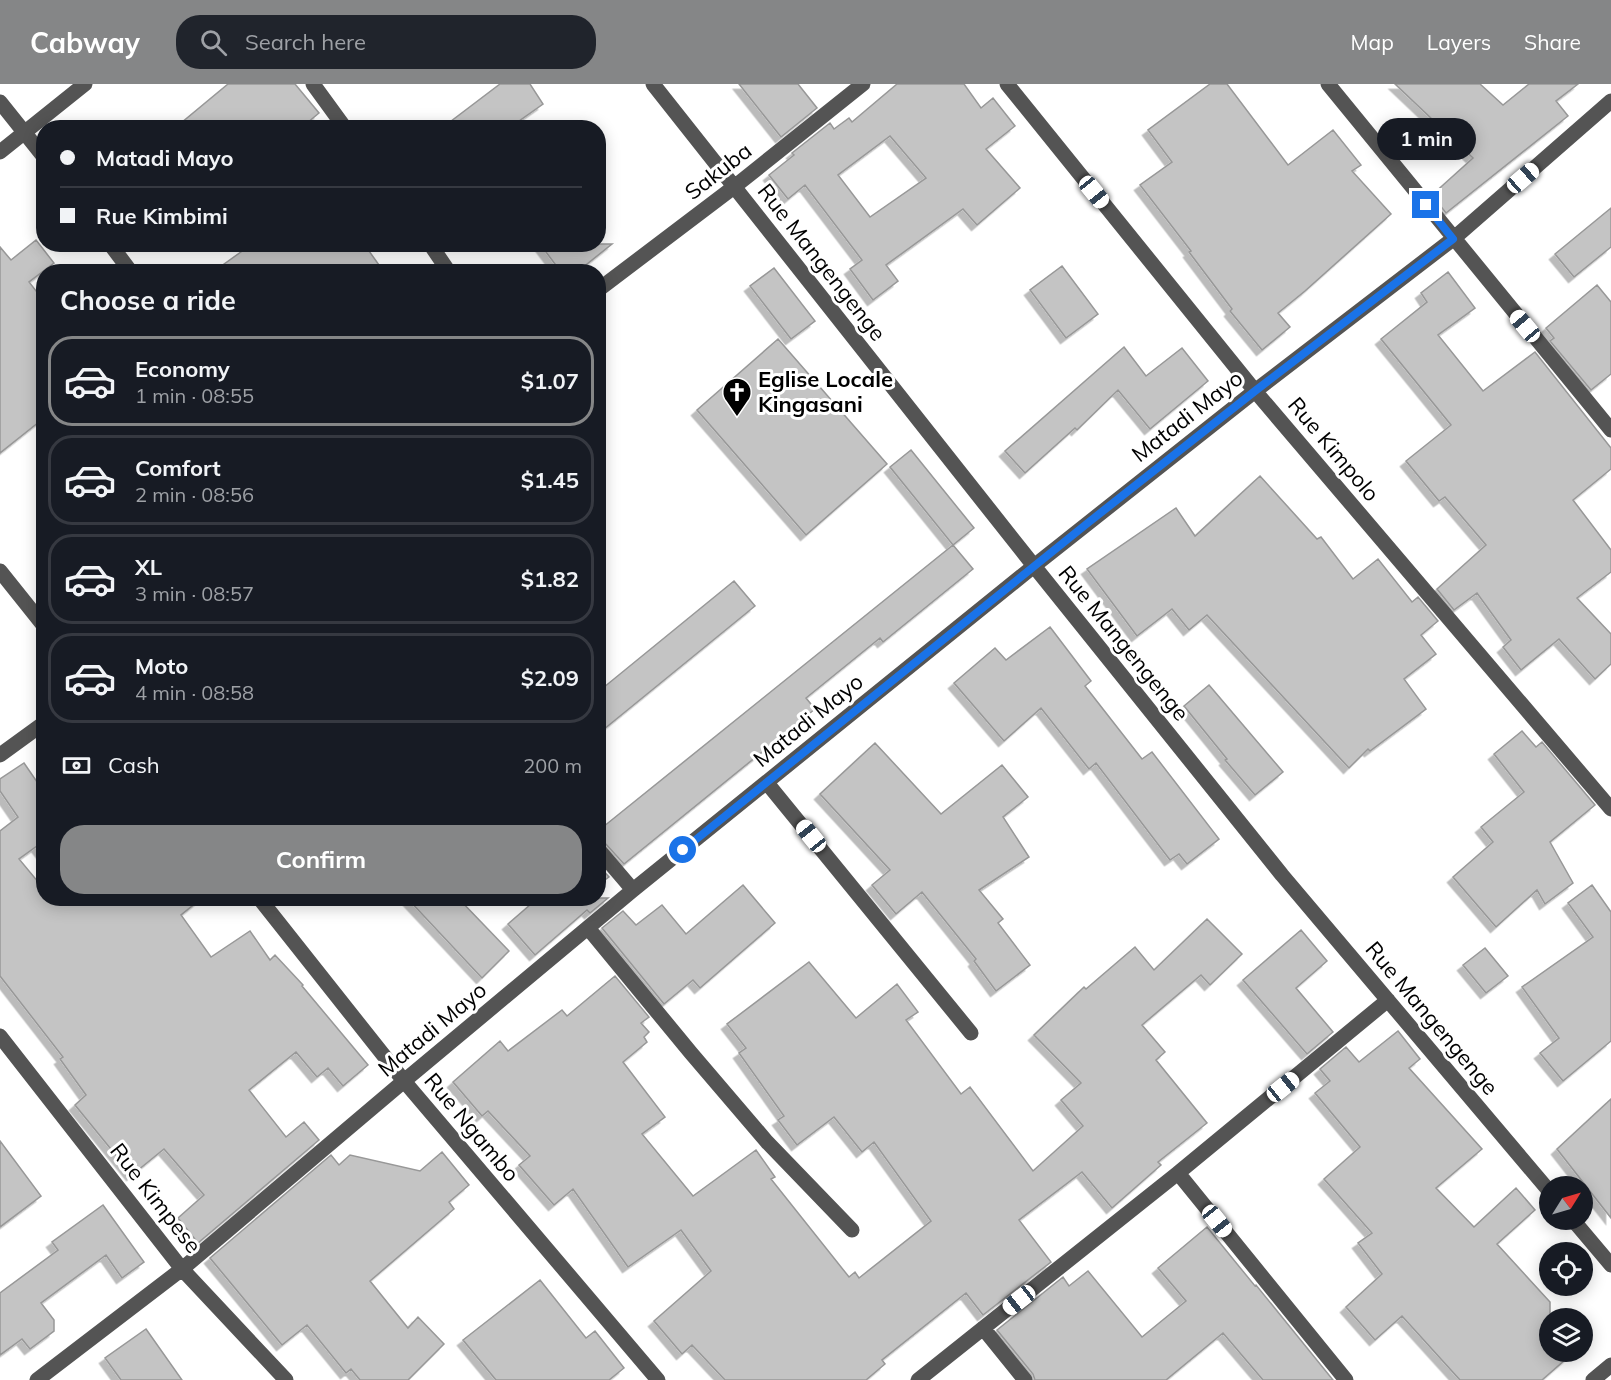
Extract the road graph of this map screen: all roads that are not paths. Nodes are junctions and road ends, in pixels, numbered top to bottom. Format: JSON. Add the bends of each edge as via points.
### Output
{"nodes":[{"id":1,"x":86,"y":84,"type":"edge"},
{"id":2,"x":313,"y":84,"type":"edge"},
{"id":3,"x":653,"y":84,"type":"edge"},
{"id":4,"x":863,"y":84,"type":"edge"},
{"id":5,"x":1007,"y":84,"type":"edge"},
{"id":6,"x":1328,"y":84,"type":"edge"},
{"id":7,"x":1611,"y":101,"type":"edge"},
{"id":8,"x":0,"y":102,"type":"edge"},
{"id":9,"x":40,"y":120,"type":"edge"},
{"id":10,"x":339,"y":120,"type":"edge"},
{"id":11,"x":36,"y":123,"type":"edge"},
{"id":12,"x":24,"y":132,"type":"junction"},
{"id":13,"x":36,"y":147,"type":"edge"},
{"id":14,"x":0,"y":152,"type":"edge"},
{"id":15,"x":734,"y":187,"type":"junction"},
{"id":16,"x":1453,"y":239,"type":"junction"},
{"id":17,"x":606,"y":284,"type":"edge"},
{"id":18,"x":1255,"y":391,"type":"junction"},
{"id":19,"x":1611,"y":430,"type":"edge"},
{"id":20,"x":1034,"y":566,"type":"junction"},
{"id":21,"x":0,"y":571,"type":"edge"},
{"id":22,"x":36,"y":616,"type":"edge"},
{"id":23,"x":36,"y":729,"type":"edge"},
{"id":24,"x":0,"y":755,"type":"edge"},
{"id":25,"x":767,"y":783,"type":"junction"},
{"id":26,"x":1611,"y":809,"type":"edge"},
{"id":27,"x":606,"y":858,"type":"edge"},
{"id":28,"x":633,"y":890,"type":"junction"},
{"id":29,"x":265,"y":906,"type":"edge"},
{"id":30,"x":588,"y":928,"type":"junction"},
{"id":31,"x":1388,"y":1000,"type":"junction"},
{"id":32,"x":971,"y":1033,"type":"dead end"},
{"id":33,"x":0,"y":1036,"type":"edge"},
{"id":34,"x":404,"y":1081,"type":"junction"},
{"id":35,"x":1178,"y":1173,"type":"junction"},
{"id":36,"x":1539,"y":1179,"type":"edge"},
{"id":37,"x":852,"y":1230,"type":"dead end"},
{"id":38,"x":1582,"y":1230,"type":"edge"},
{"id":39,"x":1611,"y":1264,"type":"edge"},
{"id":40,"x":182,"y":1269,"type":"junction"},
{"id":41,"x":983,"y":1328,"type":"junction"},
{"id":42,"x":1611,"y":1365,"type":"edge"},
{"id":43,"x":37,"y":1380,"type":"edge"},
{"id":44,"x":286,"y":1380,"type":"edge"},
{"id":45,"x":658,"y":1380,"type":"edge"},
{"id":46,"x":918,"y":1380,"type":"edge"},
{"id":47,"x":1025,"y":1380,"type":"edge"},
{"id":48,"x":1346,"y":1380,"type":"edge"},
{"id":49,"x":1593,"y":1380,"type":"edge"}],
"edges":[{"from":1,"to":9,"type":"street"},
{"from":2,"to":10,"type":"street"},
{"from":3,"to":15,"type":"street","name":"Rue Mangengenge"},
{"from":4,"to":15,"type":"street","name":"Sakuba"},
{"from":5,"to":18,"type":"street","name":"Rue Kimpolo"},
{"from":6,"to":16,"type":"street"},
{"from":7,"to":16,"type":"street","name":"Matadi Mayo"},
{"from":8,"to":12,"type":"street"},
{"from":11,"to":12,"type":"street"},
{"from":12,"to":13,"type":"street"},
{"from":12,"to":14,"type":"street"},
{"from":15,"to":17,"type":"street","name":"Sakuba"},
{"from":15,"to":20,"type":"street","name":"Rue Mangengenge"},
{"from":16,"to":18,"type":"street","name":"Matadi Mayo"},
{"from":16,"to":19,"type":"street"},
{"from":18,"to":20,"type":"street","name":"Matadi Mayo"},
{"from":18,"to":26,"type":"street","name":"Rue Kimpolo"},
{"from":20,"to":25,"type":"street","name":"Matadi Mayo"},
{"from":20,"to":31,"type":"street","name":"Rue Mangengenge","via":[[1282,875]]},
{"from":21,"to":22,"type":"street"},
{"from":23,"to":24,"type":"street"},
{"from":25,"to":28,"type":"street","name":"Matadi Mayo"},
{"from":25,"to":32,"type":"street"},
{"from":27,"to":28,"type":"street"},
{"from":28,"to":30,"type":"street","name":"Matadi Mayo"},
{"from":29,"to":34,"type":"street","name":"Rue Ngambo"},
{"from":30,"to":34,"type":"street","name":"Matadi Mayo"},
{"from":30,"to":37,"type":"street","via":[[767,1142]]},
{"from":31,"to":35,"type":"street"},
{"from":31,"to":36,"type":"street","name":"Rue Mangengenge"},
{"from":33,"to":40,"type":"street","name":"Rue Kimpese"},
{"from":34,"to":40,"type":"street","name":"Matadi Mayo"},
{"from":34,"to":45,"type":"street","name":"Rue Ngambo"},
{"from":35,"to":41,"type":"street"},
{"from":35,"to":48,"type":"street"},
{"from":38,"to":39,"type":"street"},
{"from":40,"to":43,"type":"street","name":"Matadi Mayo"},
{"from":40,"to":44,"type":"street","name":"Rue Kimpese"},
{"from":41,"to":46,"type":"street"},
{"from":41,"to":47,"type":"street"},
{"from":42,"to":49,"type":"street"}]}
